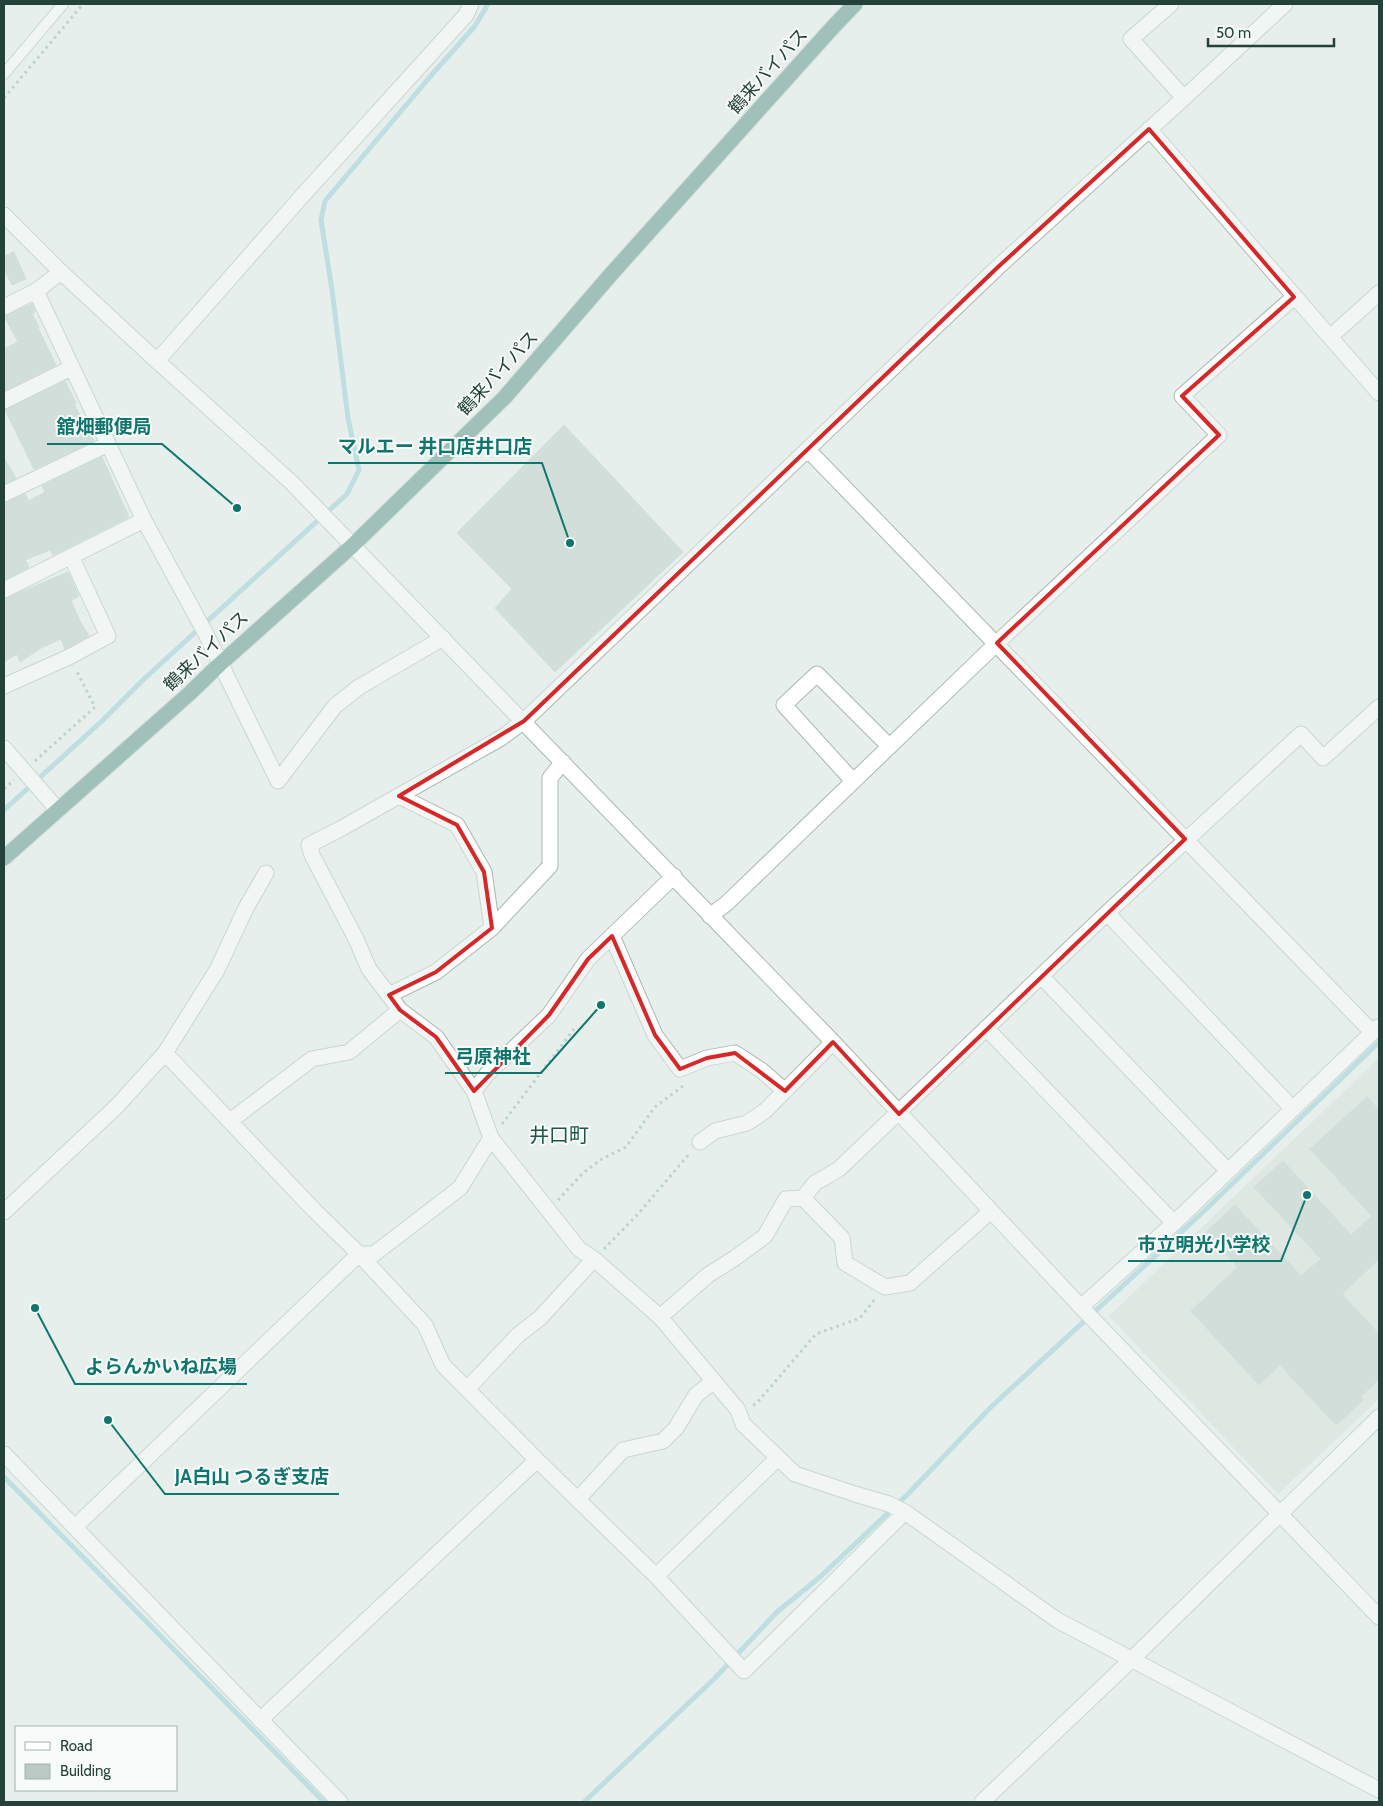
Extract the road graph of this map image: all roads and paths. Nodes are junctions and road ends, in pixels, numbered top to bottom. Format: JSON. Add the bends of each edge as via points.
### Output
{"nodes":[{"id":1,"x":63,"y":4,"type":"edge"},
{"id":2,"x":83,"y":4,"type":"edge"},
{"id":3,"x":471,"y":4,"type":"edge"},
{"id":4,"x":856,"y":4,"type":"edge"},
{"id":5,"x":1171,"y":4,"type":"edge"},
{"id":6,"x":1285,"y":4,"type":"edge"},
{"id":7,"x":4,"y":74,"type":"edge"},
{"id":8,"x":4,"y":98,"type":"edge"},
{"id":9,"x":1184,"y":98,"type":"junction"},
{"id":10,"x":1149,"y":129,"type":"junction"},
{"id":11,"x":4,"y":215,"type":"edge"},
{"id":12,"x":61,"y":272,"type":"junction"},
{"id":13,"x":36,"y":292,"type":"junction"},
{"id":14,"x":1379,"y":293,"type":"edge"},
{"id":15,"x":1294,"y":297,"type":"junction"},
{"id":16,"x":4,"y":307,"type":"edge"},
{"id":17,"x":1330,"y":337,"type":"junction"},
{"id":18,"x":157,"y":361,"type":"junction"},
{"id":19,"x":71,"y":368,"type":"junction"},
{"id":20,"x":1379,"y":392,"type":"edge"},
{"id":21,"x":4,"y":401,"type":"edge"},
{"id":22,"x":108,"y":444,"type":"junction"},
{"id":23,"x":808,"y":450,"type":"junction"},
{"id":24,"x":4,"y":494,"type":"edge"},
{"id":25,"x":144,"y":520,"type":"junction"},
{"id":26,"x":352,"y":546,"type":"junction"},
{"id":27,"x":71,"y":556,"type":"junction"},
{"id":28,"x":4,"y":590,"type":"edge"},
{"id":29,"x":443,"y":638,"type":"junction"},
{"id":30,"x":997,"y":643,"type":"junction"},
{"id":31,"x":69,"y":656,"type":"junction"},
{"id":32,"x":220,"y":664,"type":"junction"},
{"id":33,"x":4,"y":686,"type":"edge"},
{"id":34,"x":1379,"y":707,"type":"edge"},
{"id":35,"x":524,"y":721,"type":"junction"},
{"id":36,"x":889,"y":746,"type":"junction"},
{"id":37,"x":4,"y":748,"type":"edge"},
{"id":38,"x":563,"y":762,"type":"junction"},
{"id":39,"x":32,"y":764,"type":"dead end"},
{"id":40,"x":18,"y":777,"type":"dead end"},
{"id":41,"x":853,"y":781,"type":"junction"},
{"id":42,"x":4,"y":789,"type":"edge"},
{"id":43,"x":399,"y":796,"type":"junction"},
{"id":44,"x":58,"y":810,"type":"junction"},
{"id":45,"x":1186,"y":840,"type":"junction"},
{"id":46,"x":4,"y":858,"type":"edge"},
{"id":47,"x":266,"y":873,"type":"dead end"},
{"id":48,"x":674,"y":876,"type":"junction"},
{"id":49,"x":1108,"y":913,"type":"junction"},
{"id":50,"x":710,"y":916,"type":"junction"},
{"id":51,"x":492,"y":928,"type":"junction"},
{"id":52,"x":612,"y":936,"type":"junction"},
{"id":53,"x":1041,"y":976,"type":"junction"},
{"id":54,"x":389,"y":995,"type":"junction"},
{"id":55,"x":400,"y":1010,"type":"junction"},
{"id":56,"x":986,"y":1028,"type":"junction"},
{"id":57,"x":574,"y":1029,"type":"dead end"},
{"id":58,"x":1376,"y":1029,"type":"edge"},
{"id":59,"x":834,"y":1042,"type":"junction"},
{"id":60,"x":165,"y":1053,"type":"junction"},
{"id":61,"x":680,"y":1068,"type":"junction"},
{"id":62,"x":474,"y":1091,"type":"junction"},
{"id":63,"x":785,"y":1091,"type":"junction"},
{"id":64,"x":1293,"y":1109,"type":"junction"},
{"id":65,"x":898,"y":1114,"type":"junction"},
{"id":66,"x":230,"y":1121,"type":"junction"},
{"id":67,"x":491,"y":1138,"type":"junction"},
{"id":68,"x":700,"y":1142,"type":"joint"},
{"id":69,"x":1228,"y":1172,"type":"junction"},
{"id":70,"x":803,"y":1198,"type":"junction"},
{"id":71,"x":546,"y":1209,"type":"junction"},
{"id":72,"x":992,"y":1211,"type":"junction"},
{"id":73,"x":4,"y":1212,"type":"edge"},
{"id":74,"x":1174,"y":1223,"type":"junction"},
{"id":75,"x":359,"y":1254,"type":"junction"},
{"id":76,"x":594,"y":1259,"type":"junction"},
{"id":77,"x":886,"y":1287,"type":"junction"},
{"id":78,"x":1087,"y":1314,"type":"junction"},
{"id":79,"x":660,"y":1316,"type":"junction"},
{"id":80,"x":714,"y":1381,"type":"junction"},
{"id":81,"x":466,"y":1390,"type":"junction"},
{"id":82,"x":738,"y":1410,"type":"junction"},
{"id":83,"x":1377,"y":1422,"type":"edge"},
{"id":84,"x":4,"y":1454,"type":"edge"},
{"id":85,"x":778,"y":1458,"type":"junction"},
{"id":86,"x":537,"y":1460,"type":"junction"},
{"id":87,"x":578,"y":1499,"type":"junction"},
{"id":88,"x":898,"y":1508,"type":"junction"},
{"id":89,"x":1280,"y":1514,"type":"junction"},
{"id":90,"x":75,"y":1527,"type":"junction"},
{"id":91,"x":656,"y":1576,"type":"junction"},
{"id":92,"x":1379,"y":1617,"type":"edge"},
{"id":93,"x":1131,"y":1660,"type":"junction"},
{"id":94,"x":260,"y":1720,"type":"junction"},
{"id":95,"x":1379,"y":1790,"type":"edge"},
{"id":96,"x":340,"y":1802,"type":"edge"},
{"id":97,"x":982,"y":1802,"type":"edge"}],
"edges":[{"from":1,"to":7,"type":"lane"},
{"from":2,"to":8,"type":"path"},
{"from":3,"to":18,"type":"street","via":[[466,15]]},
{"from":4,"to":26,"type":"highway","name":"鶴来バイパス","via":[[613,272],[505,397]]},
{"from":5,"to":9,"type":"street","via":[[1131,39]]},
{"from":6,"to":9,"type":"street"},
{"from":9,"to":10,"type":"street"},
{"from":10,"to":15,"type":"street"},
{"from":10,"to":23,"type":"street","via":[[998,267]]},
{"from":11,"to":12,"type":"street"},
{"from":12,"to":13,"type":"street"},
{"from":12,"to":18,"type":"street"},
{"from":13,"to":16,"type":"street"},
{"from":13,"to":19,"type":"street"},
{"from":14,"to":17,"type":"street"},
{"from":15,"to":17,"type":"street"},
{"from":15,"to":30,"type":"street","via":[[1182,396],[1220,435]]},
{"from":17,"to":20,"type":"street"},
{"from":18,"to":26,"type":"street","via":[[291,482]]},
{"from":19,"to":21,"type":"street"},
{"from":19,"to":22,"type":"street"},
{"from":22,"to":24,"type":"street"},
{"from":22,"to":25,"type":"street"},
{"from":23,"to":30,"type":"street"},
{"from":23,"to":35,"type":"street"},
{"from":25,"to":27,"type":"street"},
{"from":25,"to":32,"type":"street"},
{"from":26,"to":29,"type":"street"},
{"from":26,"to":32,"type":"highway","name":"鶴来バイパス"},
{"from":27,"to":28,"type":"street"},
{"from":27,"to":31,"type":"street","via":[[108,636]]},
{"from":29,"to":32,"type":"street","via":[[359,687],[335,706],[278,782]]},
{"from":29,"to":35,"type":"street"},
{"from":30,"to":36,"type":"street"},
{"from":30,"to":45,"type":"street"},
{"from":31,"to":33,"type":"street"},
{"from":31,"to":39,"type":"path","via":[[94,707]]},
{"from":32,"to":44,"type":"highway","name":"鶴来バイパス"},
{"from":34,"to":45,"type":"street","via":[[1323,758],[1301,734]]},
{"from":35,"to":38,"type":"street"},
{"from":35,"to":43,"type":"street","via":[[501,738]]},
{"from":36,"to":41,"type":"street"},
{"from":36,"to":41,"type":"street","via":[[817,674],[784,706]]},
{"from":37,"to":44,"type":"street"},
{"from":38,"to":48,"type":"street"},
{"from":38,"to":51,"type":"street","via":[[550,778],[550,866]]},
{"from":40,"to":42,"type":"path"},
{"from":41,"to":50,"type":"street"},
{"from":43,"to":51,"type":"street","via":[[457,825],[484,872]]},
{"from":43,"to":54,"type":"street","via":[[309,845],[369,969]]},
{"from":44,"to":46,"type":"highway","name":"鶴来バイパス"},
{"from":45,"to":49,"type":"street"},
{"from":45,"to":58,"type":"street"},
{"from":47,"to":60,"type":"street","via":[[217,970]]},
{"from":48,"to":50,"type":"street"},
{"from":48,"to":52,"type":"street"},
{"from":49,"to":53,"type":"street"},
{"from":49,"to":64,"type":"street"},
{"from":50,"to":59,"type":"street"},
{"from":51,"to":54,"type":"street","via":[[436,972]]},
{"from":52,"to":61,"type":"street","via":[[655,1035]]},
{"from":52,"to":62,"type":"street","via":[[588,959],[549,1015],[487,1074]]},
{"from":53,"to":56,"type":"street"},
{"from":53,"to":69,"type":"street"},
{"from":54,"to":55,"type":"street"},
{"from":55,"to":62,"type":"street","via":[[436,1037]]},
{"from":55,"to":66,"type":"street","via":[[349,1052],[312,1059]]},
{"from":56,"to":65,"type":"street"},
{"from":56,"to":74,"type":"street"},
{"from":57,"to":67,"type":"path"},
{"from":58,"to":64,"type":"street"},
{"from":59,"to":63,"type":"street"},
{"from":59,"to":65,"type":"street"},
{"from":60,"to":66,"type":"street"},
{"from":60,"to":73,"type":"street","via":[[117,1106]]},
{"from":61,"to":63,"type":"street","via":[[706,1058],[735,1053]]},
{"from":61,"to":71,"type":"path","via":[[683,1086],[655,1107],[626,1147],[600,1160]]},
{"from":62,"to":67,"type":"street"},
{"from":63,"to":68,"type":"street","via":[[747,1123],[715,1131]]},
{"from":64,"to":69,"type":"street"},
{"from":65,"to":70,"type":"street","via":[[839,1169],[815,1183]]},
{"from":65,"to":72,"type":"street"},
{"from":66,"to":75,"type":"street"},
{"from":67,"to":71,"type":"street"},
{"from":67,"to":75,"type":"street","via":[[460,1188],[374,1254]]},
{"from":68,"to":76,"type":"path","via":[[639,1214]]},
{"from":69,"to":74,"type":"street"},
{"from":70,"to":77,"type":"street","via":[[842,1238],[845,1263]]},
{"from":70,"to":79,"type":"street","via":[[786,1199],[765,1236],[708,1275]]},
{"from":71,"to":76,"type":"street","via":[[579,1249]]},
{"from":72,"to":77,"type":"street","via":[[910,1284]]},
{"from":72,"to":78,"type":"street"},
{"from":74,"to":78,"type":"street"},
{"from":75,"to":81,"type":"street","via":[[425,1325],[443,1365]]},
{"from":75,"to":90,"type":"street"},
{"from":76,"to":79,"type":"street"},
{"from":76,"to":81,"type":"street","via":[[540,1318],[518,1335]]},
{"from":77,"to":82,"type":"path","via":[[860,1318],[816,1334],[756,1404]]},
{"from":78,"to":89,"type":"street"},
{"from":79,"to":80,"type":"street"},
{"from":80,"to":82,"type":"street"},
{"from":80,"to":87,"type":"street","via":[[696,1395],[676,1428],[663,1440],[623,1450]]},
{"from":81,"to":86,"type":"street"},
{"from":82,"to":85,"type":"street","via":[[744,1424]]},
{"from":83,"to":89,"type":"street"},
{"from":84,"to":90,"type":"street"},
{"from":85,"to":88,"type":"street","via":[[795,1474]]},
{"from":85,"to":91,"type":"street"},
{"from":86,"to":87,"type":"street"},
{"from":86,"to":94,"type":"street"},
{"from":87,"to":91,"type":"street"},
{"from":88,"to":91,"type":"street","via":[[744,1671]]},
{"from":88,"to":93,"type":"street","via":[[1057,1620]]},
{"from":89,"to":92,"type":"street"},
{"from":89,"to":93,"type":"street"},
{"from":90,"to":94,"type":"street"},
{"from":93,"to":95,"type":"street"},
{"from":93,"to":97,"type":"street"},
{"from":94,"to":96,"type":"street"}]}
